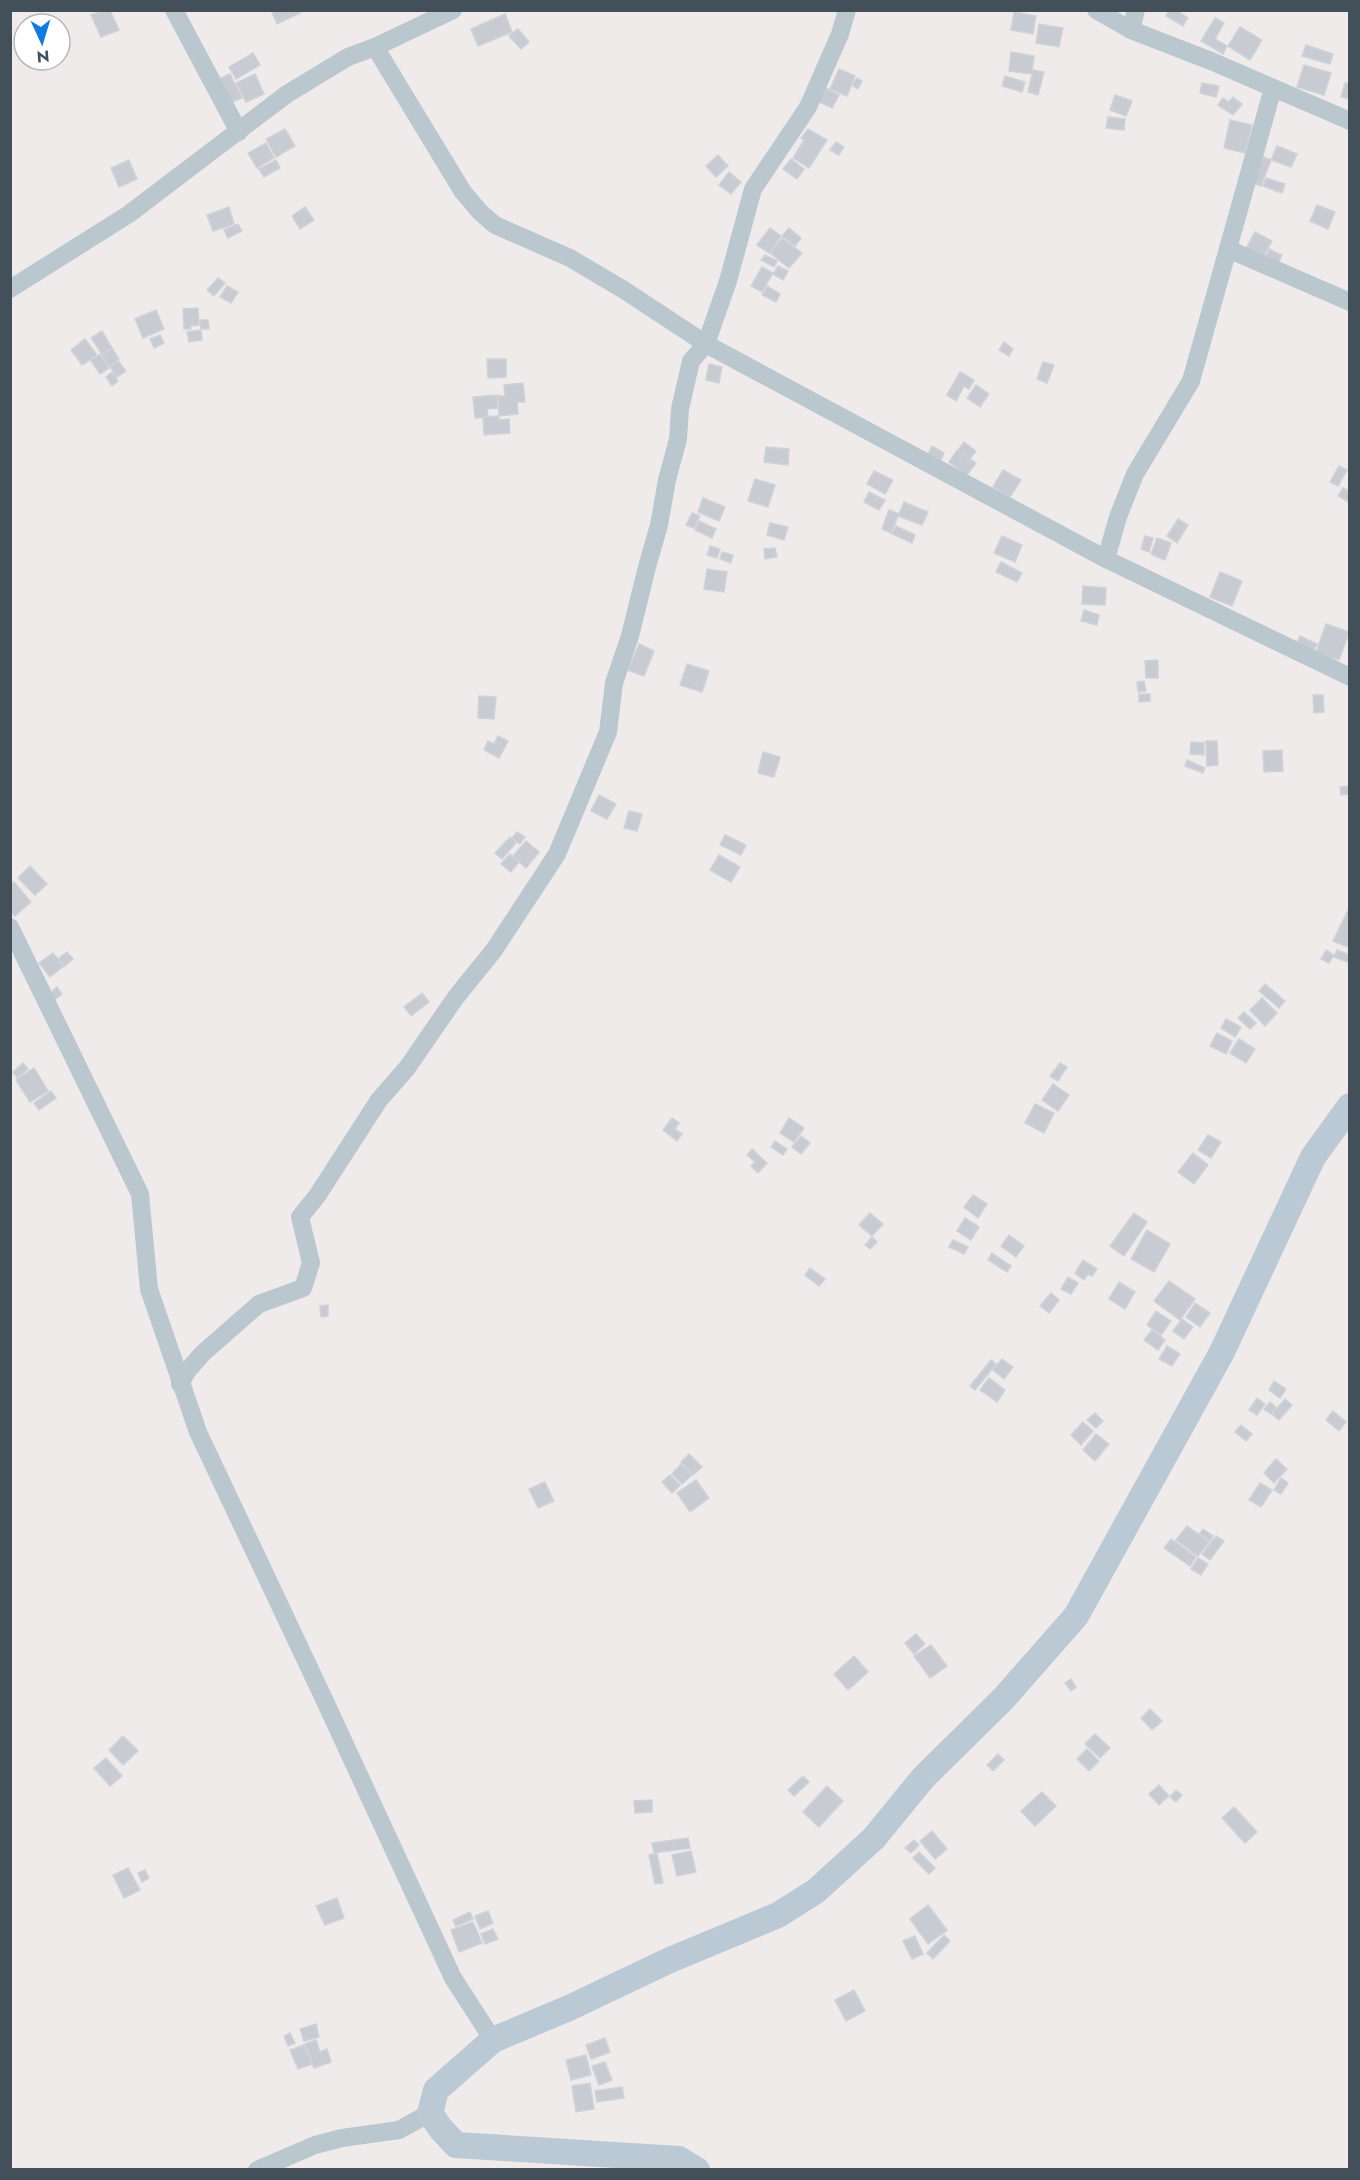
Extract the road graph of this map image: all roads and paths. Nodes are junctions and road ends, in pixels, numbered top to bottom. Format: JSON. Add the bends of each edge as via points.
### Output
{"nodes":[{"id":1,"x":174,"y":10,"type":"edge"},
{"id":2,"x":453,"y":10,"type":"edge"},
{"id":3,"x":847,"y":10,"type":"edge"},
{"id":4,"x":1096,"y":10,"type":"edge"},
{"id":5,"x":1136,"y":10,"type":"edge"},
{"id":6,"x":1131,"y":30,"type":"junction"},
{"id":7,"x":375,"y":47,"type":"junction"},
{"id":8,"x":1273,"y":88,"type":"junction"},
{"id":9,"x":1350,"y":121,"type":"edge"},
{"id":10,"x":239,"y":132,"type":"junction"},
{"id":11,"x":1228,"y":249,"type":"junction"},
{"id":12,"x":10,"y":289,"type":"edge"},
{"id":13,"x":1350,"y":302,"type":"edge"},
{"id":14,"x":706,"y":344,"type":"junction"},
{"id":15,"x":1106,"y":559,"type":"junction"},
{"id":16,"x":1350,"y":677,"type":"edge"},
{"id":17,"x":10,"y":927,"type":"edge"},
{"id":18,"x":1350,"y":1106,"type":"edge"},
{"id":19,"x":180,"y":1384,"type":"junction"},
{"id":20,"x":492,"y":2040,"type":"junction"},
{"id":21,"x":430,"y":2113,"type":"junction"},
{"id":22,"x":257,"y":2169,"type":"edge"},
{"id":23,"x":697,"y":2169,"type":"edge"}],
"edges":[{"from":1,"to":10,"type":"street"},
{"from":2,"to":7,"type":"street"},
{"from":3,"to":14,"type":"street","via":[[837,43],[808,107],[753,189],[728,282]]},
{"from":4,"to":6,"type":"street"},
{"from":5,"to":6,"type":"street"},
{"from":6,"to":8,"type":"street"},
{"from":7,"to":10,"type":"street","via":[[348,57],[287,94]]},
{"from":7,"to":14,"type":"street","via":[[463,192],[481,213],[495,225],[570,258]]},
{"from":8,"to":9,"type":"street"},
{"from":8,"to":11,"type":"street"},
{"from":10,"to":12,"type":"street","via":[[129,214]]},
{"from":11,"to":13,"type":"street"},
{"from":11,"to":15,"type":"street","via":[[1191,381],[1135,474]]},
{"from":14,"to":15,"type":"street"},
{"from":14,"to":19,"type":"street","via":[[691,361],[659,525],[614,683],[608,732],[557,854],[494,950],[379,1100],[300,1217],[311,1263],[303,1288],[259,1304],[203,1353]]},
{"from":15,"to":16,"type":"street"},
{"from":17,"to":19,"type":"street","via":[[140,1194],[149,1289]]},
{"from":18,"to":20,"type":"main road","via":[[1312,1157],[1222,1352],[1077,1616],[1004,1698],[923,1778],[874,1839],[816,1891],[778,1915]]},
{"from":19,"to":20,"type":"street","via":[[198,1432],[453,1978]]},
{"from":20,"to":21,"type":"main road","via":[[436,2090]]},
{"from":21,"to":22,"type":"street","via":[[399,2130],[315,2145]]},
{"from":21,"to":23,"type":"main road","via":[[456,2145],[679,2159]]}]}
